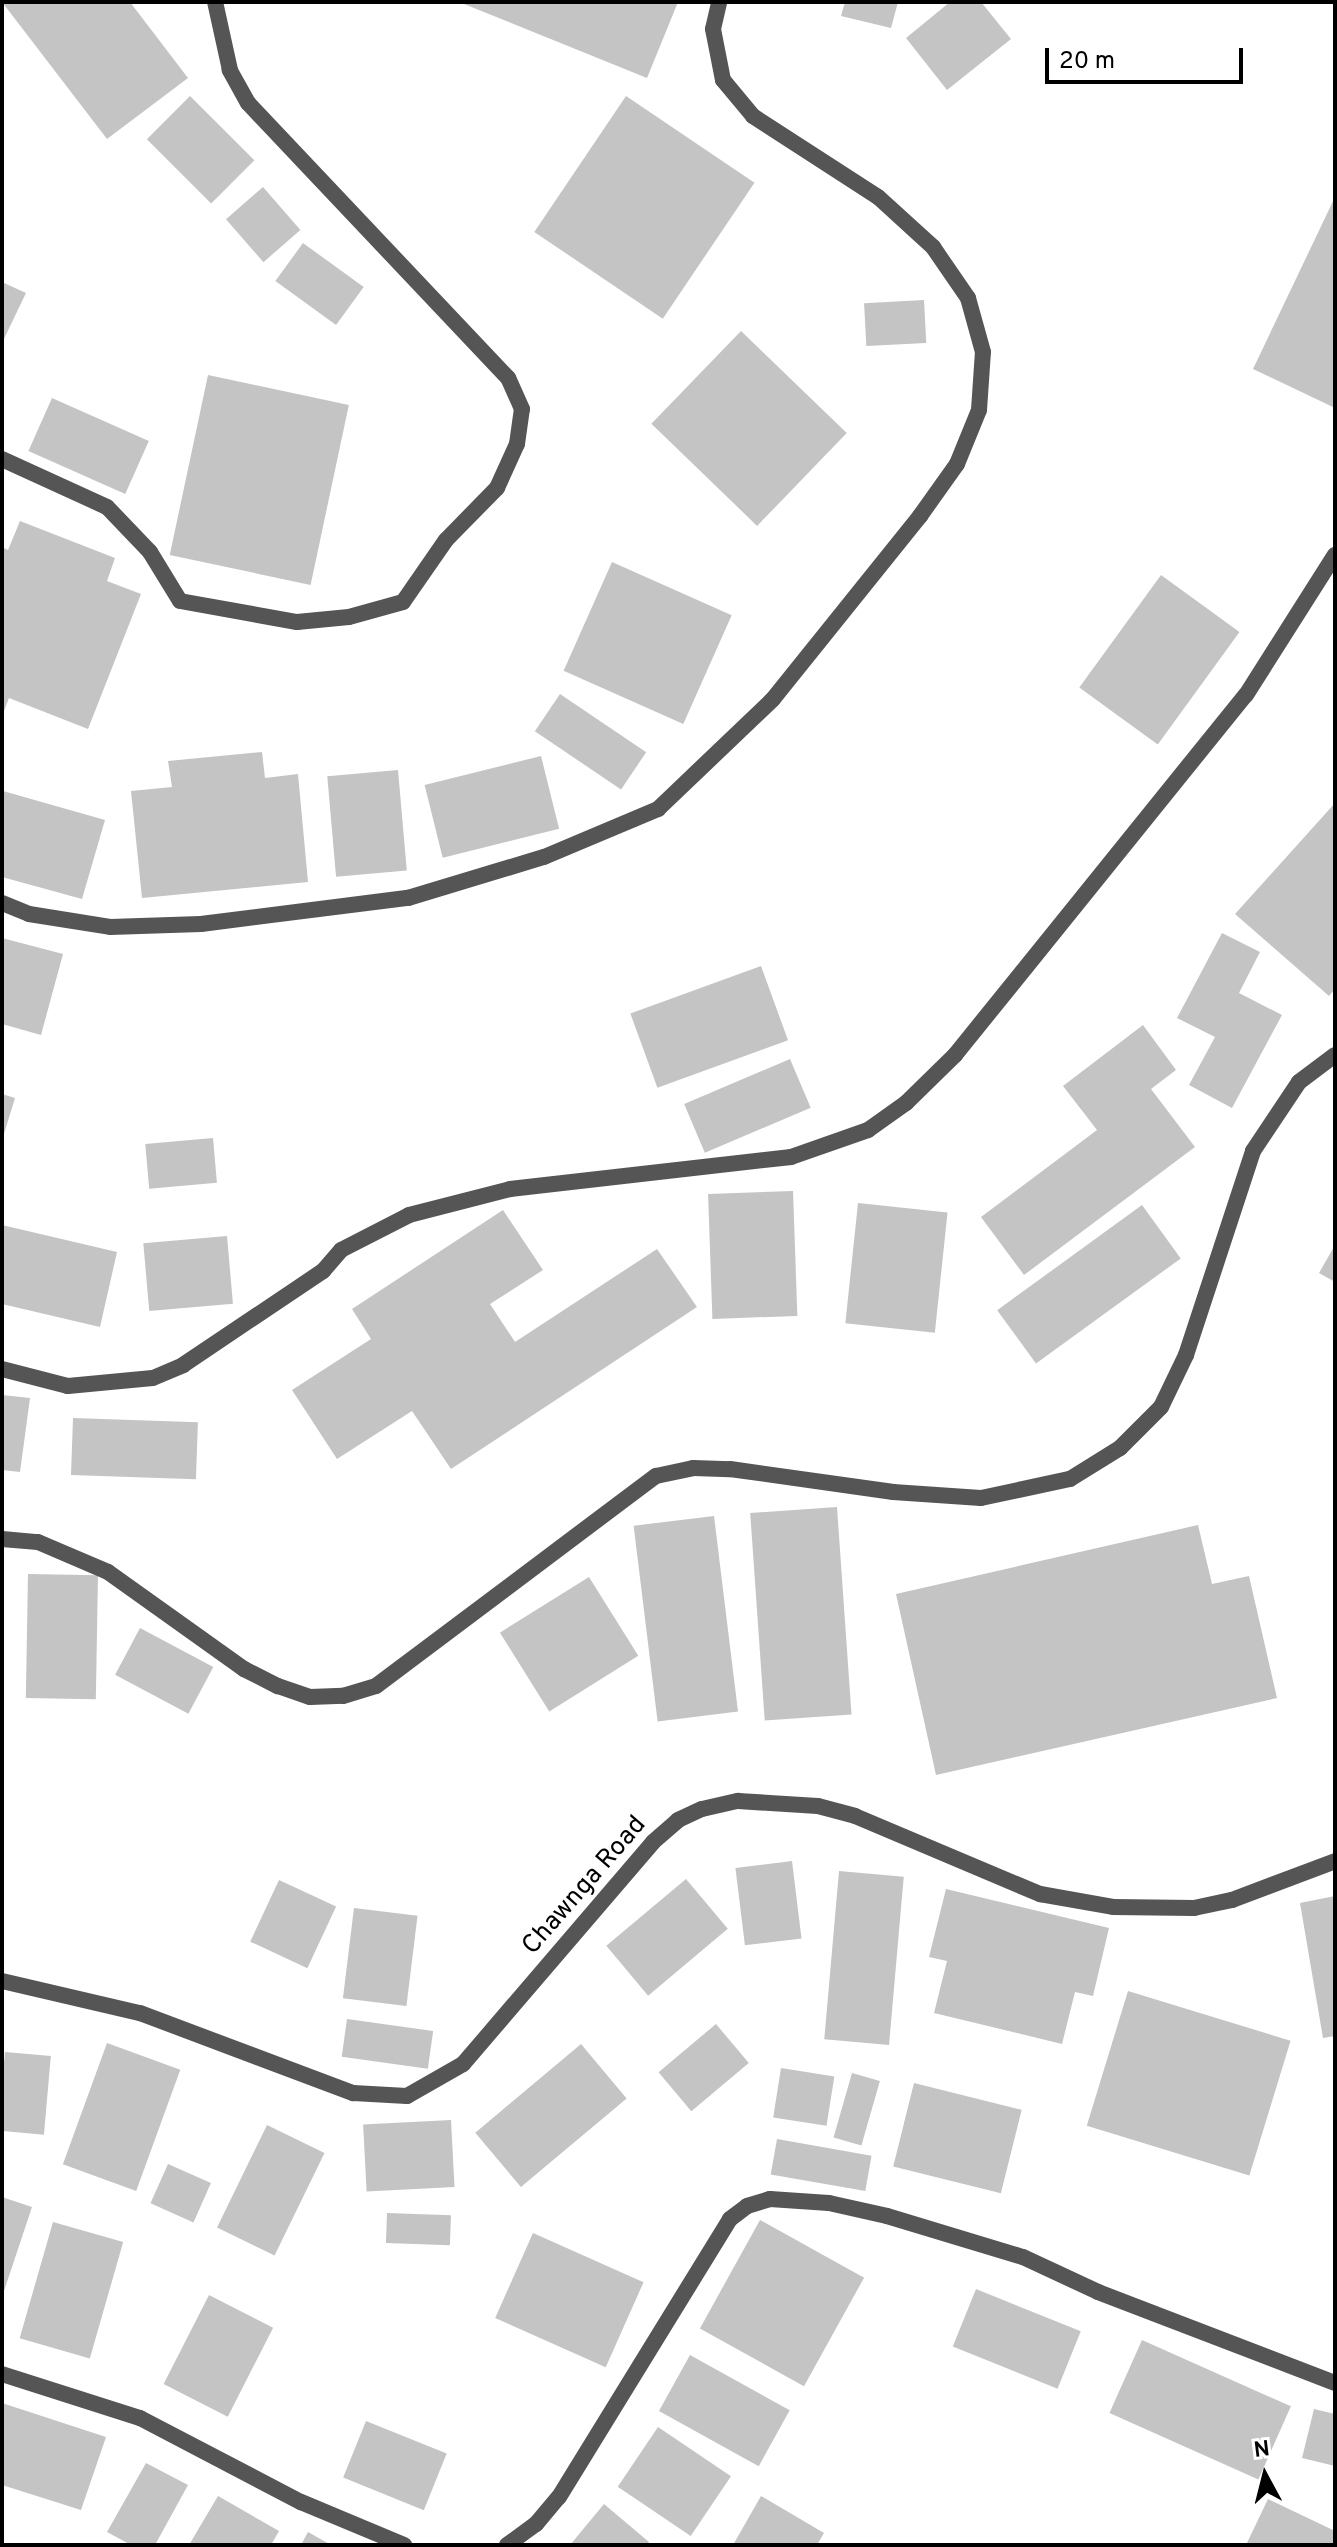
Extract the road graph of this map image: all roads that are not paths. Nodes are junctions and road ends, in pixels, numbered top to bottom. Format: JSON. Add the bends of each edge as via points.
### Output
{"nodes":[{"id":1,"x":215,"y":2,"type":"edge"},
{"id":2,"x":719,"y":2,"type":"edge"},
{"id":3,"x":2,"y":459,"type":"edge"},
{"id":4,"x":1335,"y":555,"type":"edge"},
{"id":5,"x":2,"y":903,"type":"edge"},
{"id":6,"x":1335,"y":1055,"type":"edge"},
{"id":7,"x":2,"y":1369,"type":"edge"},
{"id":8,"x":2,"y":1539,"type":"edge"},
{"id":9,"x":1335,"y":1861,"type":"edge"},
{"id":10,"x":2,"y":1981,"type":"edge"},
{"id":11,"x":2,"y":2374,"type":"edge"},
{"id":12,"x":1335,"y":2383,"type":"edge"},
{"id":13,"x":404,"y":2545,"type":"edge"},
{"id":14,"x":507,"y":2545,"type":"edge"}],
"edges":[{"from":1,"to":3,"type":"street","via":[[230,70],[248,103],[508,378],[522,409],[517,444],[497,488],[446,540],[403,602],[349,617],[297,622],[180,601],[150,552],[107,507]]},
{"from":2,"to":5,"type":"street","via":[[713,29],[723,80],[753,116],[878,197],[933,247],[968,298],[983,352],[979,410],[957,464],[920,516],[773,699],[658,809],[587,839],[408,898],[201,924],[110,927],[29,914]]},
{"from":4,"to":7,"type":"street","via":[[1246,695],[955,1055],[906,1103],[868,1130],[791,1157],[510,1189],[409,1215],[341,1250],[323,1271],[183,1365],[153,1378],[68,1386]]},
{"from":6,"to":8,"type":"street","via":[[1299,1082],[1253,1151],[1186,1355],[1161,1407],[1120,1448],[1070,1479],[981,1498],[893,1492],[730,1469],[693,1468],[656,1476],[376,1686],[343,1696],[310,1697],[278,1686],[244,1669],[108,1572],[38,1542]]},
{"from":9,"to":10,"type":"street","name":"Chawnga Road","via":[[1206,1905],[1113,1907],[1040,1894],[855,1816],[818,1806],[738,1801],[702,1809],[678,1820],[653,1842],[463,2064],[407,2096],[353,2093],[140,2013]]},
{"from":11,"to":13,"type":"street","via":[[140,2418],[301,2502]]},
{"from":12,"to":14,"type":"street","via":[[1098,2292],[1023,2257],[887,2216],[829,2203],[770,2199],[747,2206],[730,2219],[559,2497],[536,2524]]}]}
